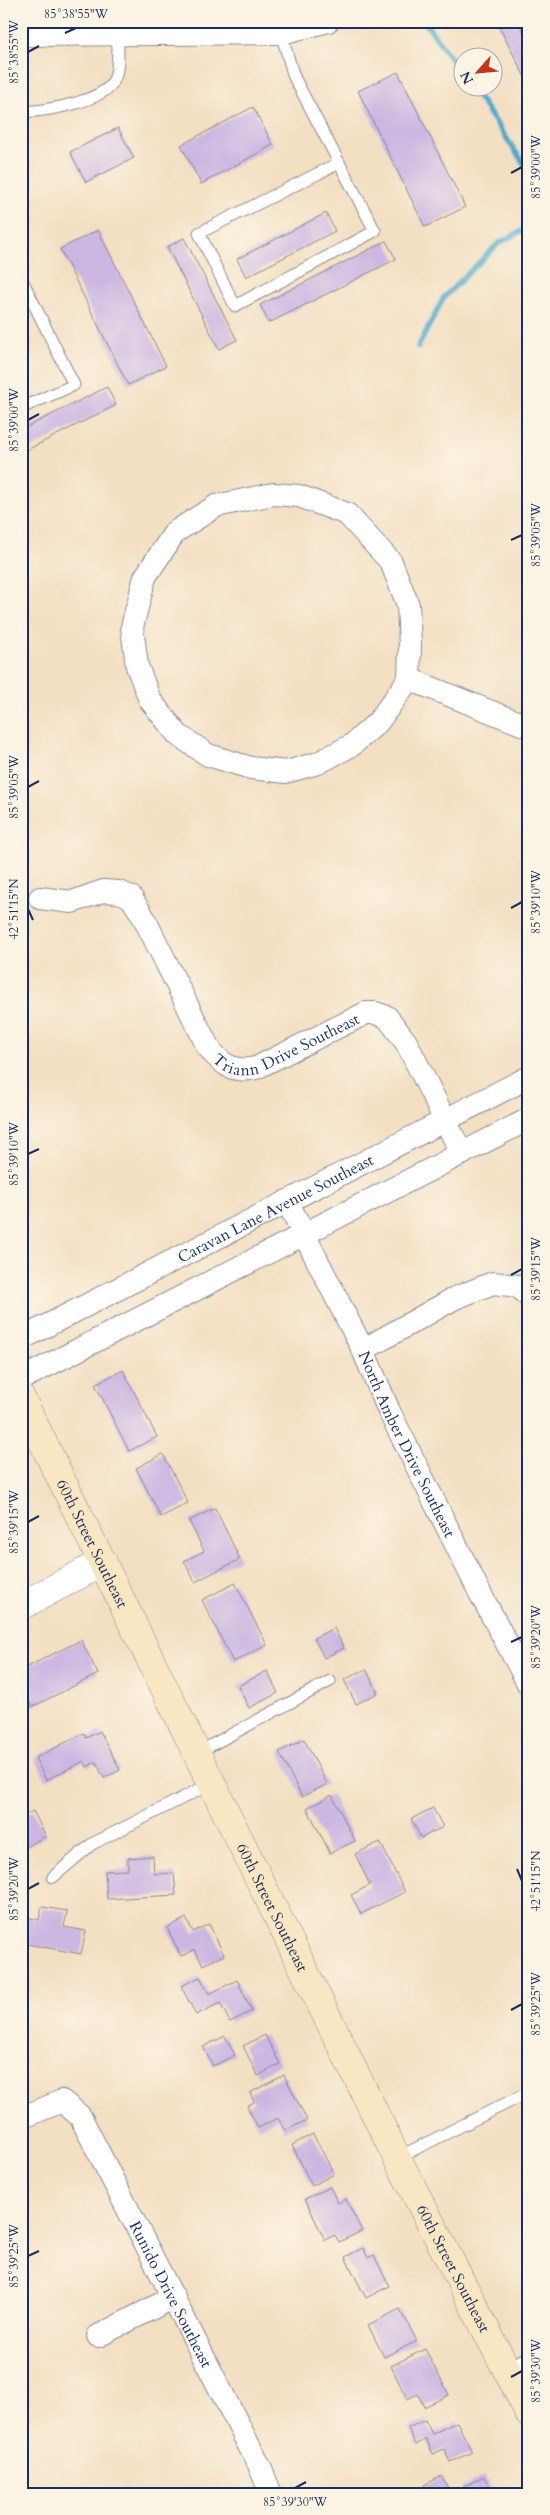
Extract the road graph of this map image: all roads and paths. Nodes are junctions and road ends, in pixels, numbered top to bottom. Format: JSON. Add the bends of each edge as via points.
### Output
{"nodes":[{"id":1,"x":328,"y":21,"type":"edge"},
{"id":2,"x":208,"y":27,"type":"edge"},
{"id":3,"x":118,"y":33,"type":"junction"},
{"id":4,"x":281,"y":33,"type":"junction"},
{"id":5,"x":21,"y":34,"type":"edge"},
{"id":6,"x":21,"y":111,"type":"edge"},
{"id":7,"x":340,"y":164,"type":"junction"},
{"id":8,"x":21,"y":278,"type":"edge"},
{"id":9,"x":21,"y":408,"type":"edge"},
{"id":10,"x":409,"y":679,"type":"junction"},
{"id":11,"x":529,"y":727,"type":"edge"},
{"id":12,"x":40,"y":898,"type":"dead end"},
{"id":13,"x":529,"y":1076,"type":"edge"},
{"id":14,"x":529,"y":1119,"type":"edge"},
{"id":15,"x":445,"y":1120,"type":"junction"},
{"id":16,"x":462,"y":1154,"type":"junction"},
{"id":17,"x":287,"y":1202,"type":"junction"},
{"id":18,"x":304,"y":1234,"type":"junction"},
{"id":19,"x":523,"y":1291,"type":"edge"},
{"id":20,"x":21,"y":1339,"type":"edge"},
{"id":21,"x":363,"y":1350,"type":"junction"},
{"id":22,"x":21,"y":1378,"type":"edge"},
{"id":23,"x":21,"y":1398,"type":"edge"},
{"id":24,"x":103,"y":1562,"type":"junction"},
{"id":25,"x":21,"y":1606,"type":"edge"},
{"id":26,"x":330,"y":1681,"type":"dead end"},
{"id":27,"x":529,"y":1685,"type":"edge"},
{"id":28,"x":197,"y":1753,"type":"junction"},
{"id":29,"x":212,"y":1783,"type":"junction"},
{"id":30,"x":53,"y":1877,"type":"dead end"},
{"id":31,"x":529,"y":2092,"type":"edge"},
{"id":32,"x":21,"y":2118,"type":"edge"},
{"id":33,"x":397,"y":2158,"type":"junction"},
{"id":34,"x":174,"y":2298,"type":"junction"},
{"id":35,"x":98,"y":2336,"type":"dead end"},
{"id":36,"x":519,"y":2368,"type":"edge"},
{"id":37,"x":529,"y":2413,"type":"edge"},
{"id":38,"x":271,"y":2494,"type":"edge"}],
"edges":[{"from":1,"to":4,"type":"street"},
{"from":2,"to":3,"type":"street"},
{"from":2,"to":4,"type":"street"},
{"from":3,"to":5,"type":"street"},
{"from":3,"to":6,"type":"lane","via":[[116,75],[105,90],[66,107],[38,112]]},
{"from":4,"to":7,"type":"lane","via":[[294,77]]},
{"from":7,"to":7,"type":"lane","via":[[375,231],[235,306],[199,232]]},
{"from":8,"to":9,"type":"lane","via":[[74,385]]},
{"from":10,"to":10,"type":"street","via":[[408,604],[391,562],[346,514],[319,501],[273,494],[216,506],[175,532],[145,577],[132,627],[137,666],[150,700],[178,736],[208,755],[250,768],[286,772],[318,763],[352,745],[378,722]]},
{"from":10,"to":11,"type":"street"},
{"from":12,"to":15,"type":"street","name":"Triann Drive Southeast","via":[[72,902],[103,891],[131,897],[208,1047],[219,1061],[230,1068],[243,1071],[256,1068],[366,1013],[387,1017],[406,1042]]},
{"from":13,"to":15,"type":"street","name":"Caravan Lane Avenue Southeast"},
{"from":14,"to":16,"type":"street"},
{"from":15,"to":16,"type":"street","name":"Triann Drive Southeast"},
{"from":15,"to":17,"type":"street","name":"Caravan Lane Avenue Southeast"},
{"from":16,"to":18,"type":"street"},
{"from":17,"to":18,"type":"street","name":"North Amber Drive Southeast"},
{"from":17,"to":20,"type":"street","name":"Caravan Lane Avenue Southeast"},
{"from":18,"to":21,"type":"street","name":"North Amber Drive Southeast"},
{"from":18,"to":22,"type":"street"},
{"from":19,"to":21,"type":"street","via":[[493,1283],[455,1298]]},
{"from":21,"to":27,"type":"street","name":"North Amber Drive Southeast","via":[[389,1412]]},
{"from":23,"to":24,"type":"main road","name":"60th Street Southeast"},
{"from":24,"to":25,"type":"street"},
{"from":24,"to":28,"type":"main road","name":"60th Street Southeast"},
{"from":26,"to":28,"type":"lane"},
{"from":28,"to":29,"type":"main road","name":"60th Street Southeast"},
{"from":29,"to":30,"type":"lane","via":[[92,1844]]},
{"from":29,"to":33,"type":"main road","name":"60th Street Southeast"},
{"from":31,"to":33,"type":"lane"},
{"from":32,"to":34,"type":"street","name":"Runido Drive Southeast","via":[[62,2101],[80,2116]]},
{"from":33,"to":36,"type":"main road","name":"60th Street Southeast"},
{"from":34,"to":35,"type":"street"},
{"from":34,"to":38,"type":"street","name":"Runido Drive Southeast"},
{"from":36,"to":37,"type":"main road","name":"60th Street Southeast"}]}
